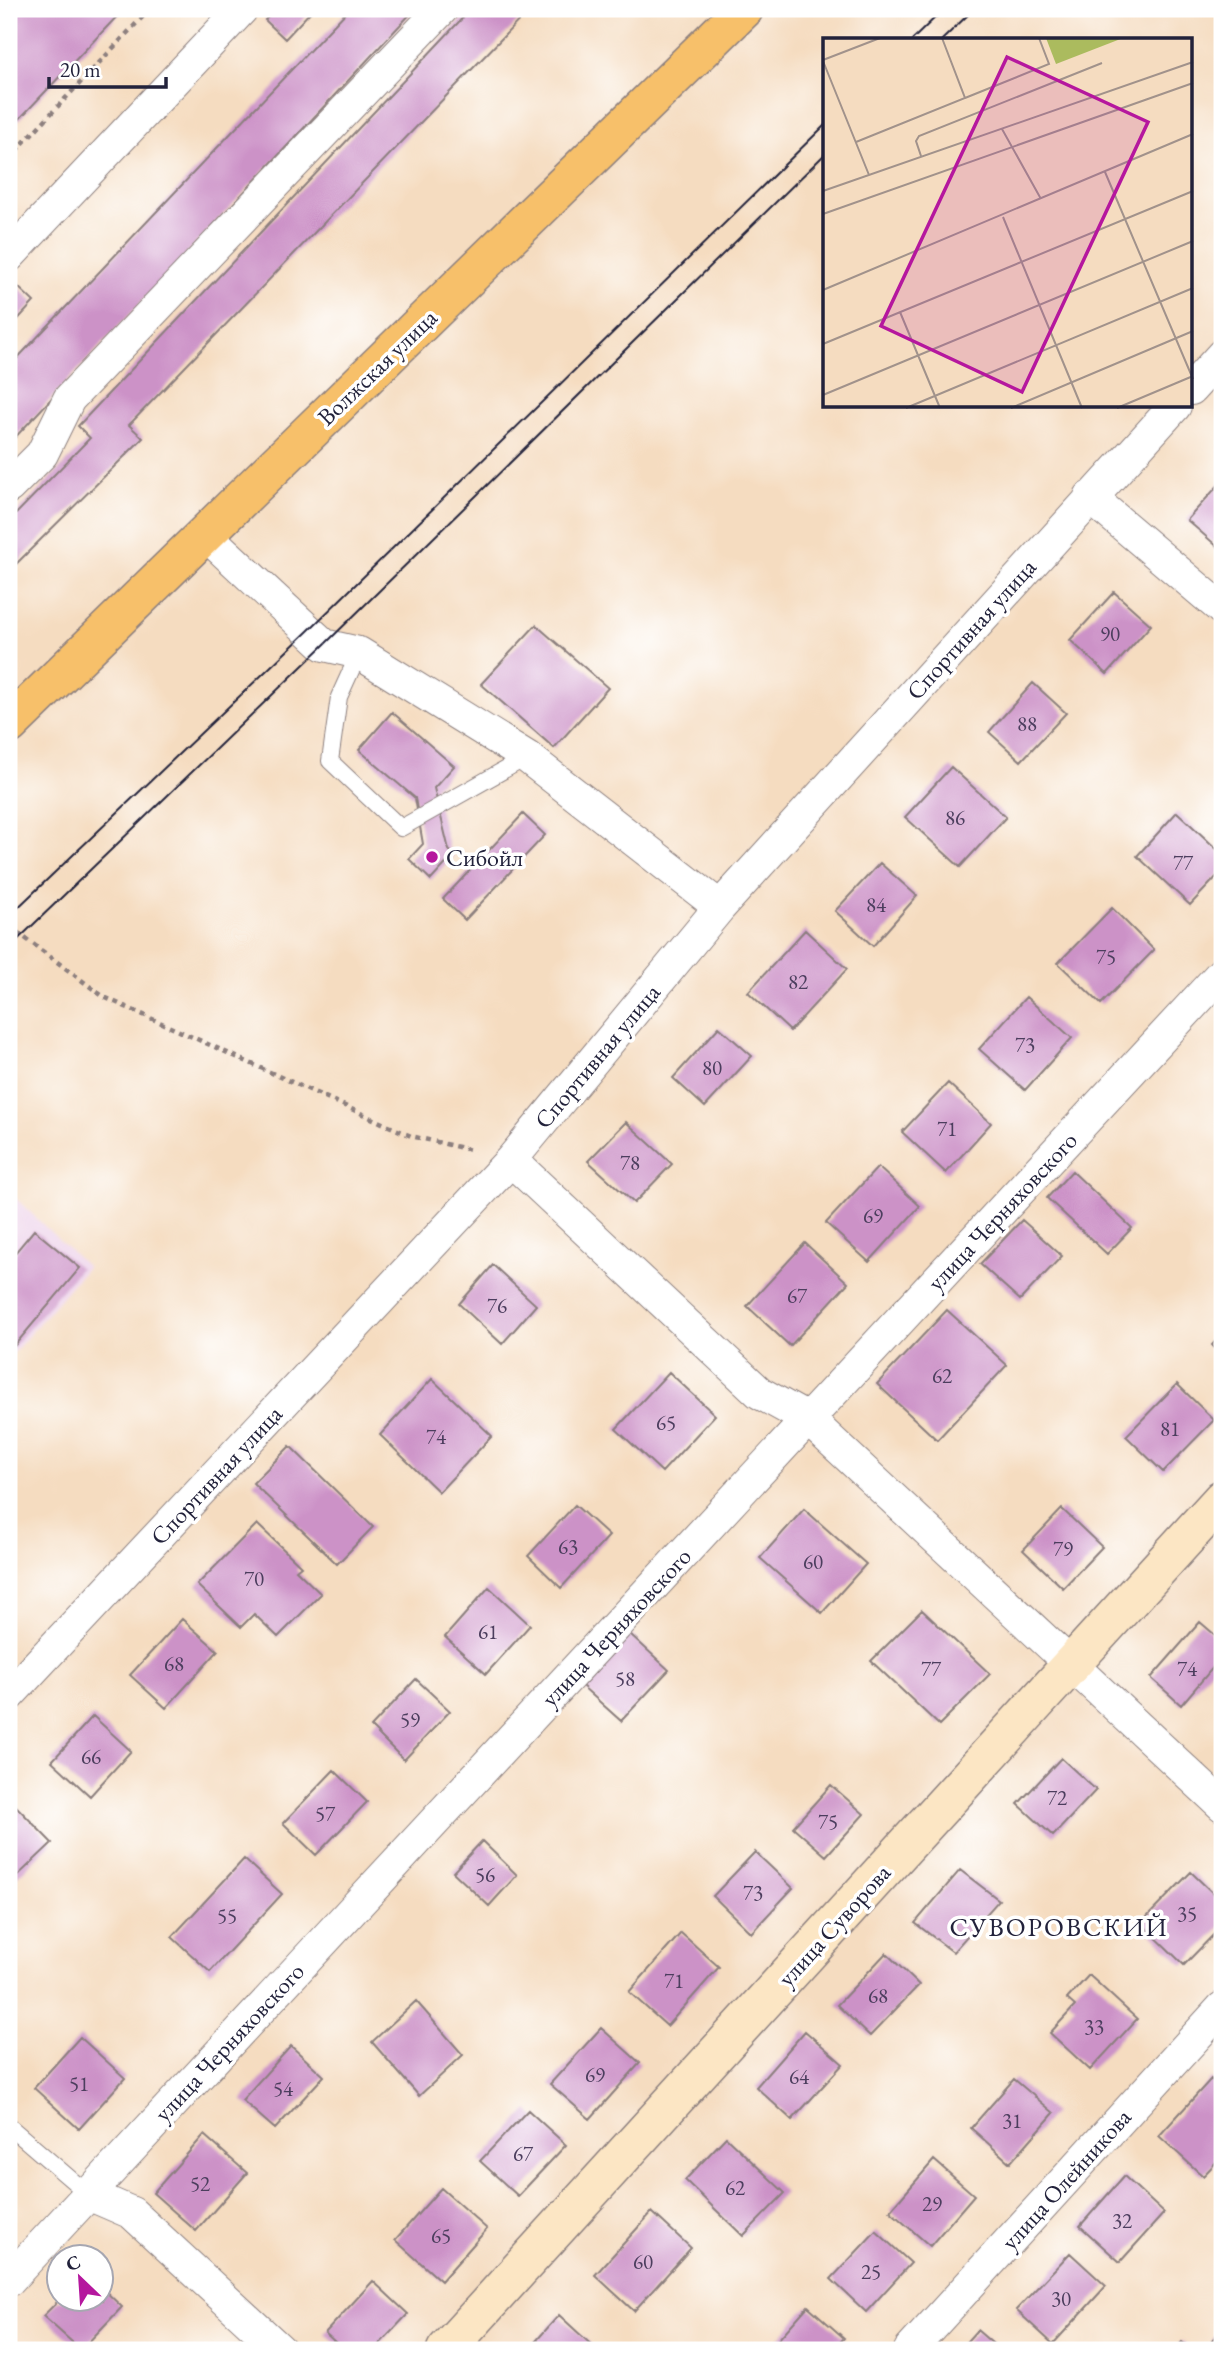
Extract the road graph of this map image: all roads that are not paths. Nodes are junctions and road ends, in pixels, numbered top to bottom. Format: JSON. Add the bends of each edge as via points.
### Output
{"nodes":[{"id":1,"x":242,"y":9,"type":"edge"},
{"id":2,"x":442,"y":9,"type":"edge"},
{"id":3,"x":744,"y":9,"type":"edge"},
{"id":4,"x":9,"y":257,"type":"edge"},
{"id":5,"x":1222,"y":355,"type":"edge"},
{"id":6,"x":1192,"y":388,"type":"edge"},
{"id":7,"x":1173,"y":408,"type":"edge"},
{"id":8,"x":9,"y":487,"type":"edge"},
{"id":9,"x":1090,"y":497,"type":"junction"},
{"id":10,"x":205,"y":535,"type":"junction"},
{"id":11,"x":1222,"y":608,"type":"edge"},
{"id":12,"x":359,"y":653,"type":"junction"},
{"id":13,"x":9,"y":725,"type":"edge"},
{"id":14,"x":527,"y":757,"type":"junction"},
{"id":15,"x":720,"y":907,"type":"junction"},
{"id":16,"x":1222,"y":973,"type":"edge"},
{"id":17,"x":511,"y":1160,"type":"junction"},
{"id":18,"x":809,"y":1420,"type":"junction"},
{"id":19,"x":1222,"y":1499,"type":"edge"},
{"id":20,"x":1071,"y":1665,"type":"junction"},
{"id":21,"x":9,"y":1695,"type":"edge"},
{"id":22,"x":1222,"y":1805,"type":"edge"},
{"id":23,"x":1222,"y":2008,"type":"edge"},
{"id":24,"x":9,"y":2126,"type":"edge"},
{"id":25,"x":88,"y":2194,"type":"junction"},
{"id":26,"x":9,"y":2280,"type":"edge"},
{"id":27,"x":280,"y":2350,"type":"edge"},
{"id":28,"x":446,"y":2350,"type":"edge"},
{"id":29,"x":910,"y":2350,"type":"edge"}],
"edges":[{"from":1,"to":4,"type":"street"},
{"from":2,"to":8,"type":"street","via":[[69,399],[42,454]]},
{"from":3,"to":10,"type":"main road","name":"Волжская улица"},
{"from":5,"to":6,"type":"street"},
{"from":7,"to":9,"type":"street","name":"Спортивная улица"},
{"from":9,"to":11,"type":"street"},
{"from":9,"to":15,"type":"street","name":"Спортивная улица"},
{"from":10,"to":12,"type":"street","via":[[324,645]]},
{"from":10,"to":13,"type":"main road","name":"Волжская улица"},
{"from":12,"to":14,"type":"street"},
{"from":12,"to":14,"type":"lane","via":[[339,697],[330,761],[401,828]]},
{"from":14,"to":15,"type":"street"},
{"from":15,"to":17,"type":"street","name":"Спортивная улица"},
{"from":16,"to":18,"type":"street","name":"улица Черняховского"},
{"from":17,"to":18,"type":"street","via":[[760,1393]]},
{"from":17,"to":21,"type":"street","name":"Спортивная улица"},
{"from":18,"to":20,"type":"street"},
{"from":18,"to":25,"type":"street","name":"улица Черняховского"},
{"from":19,"to":20,"type":"street","name":"улица Суворова"},
{"from":20,"to":22,"type":"street"},
{"from":20,"to":28,"type":"street","name":"улица Суворова"},
{"from":23,"to":29,"type":"street","name":"улица Олейникова"},
{"from":24,"to":25,"type":"lane"},
{"from":25,"to":26,"type":"street","name":"улица Черняховского"},
{"from":25,"to":27,"type":"street","via":[[132,2213]]}]}
